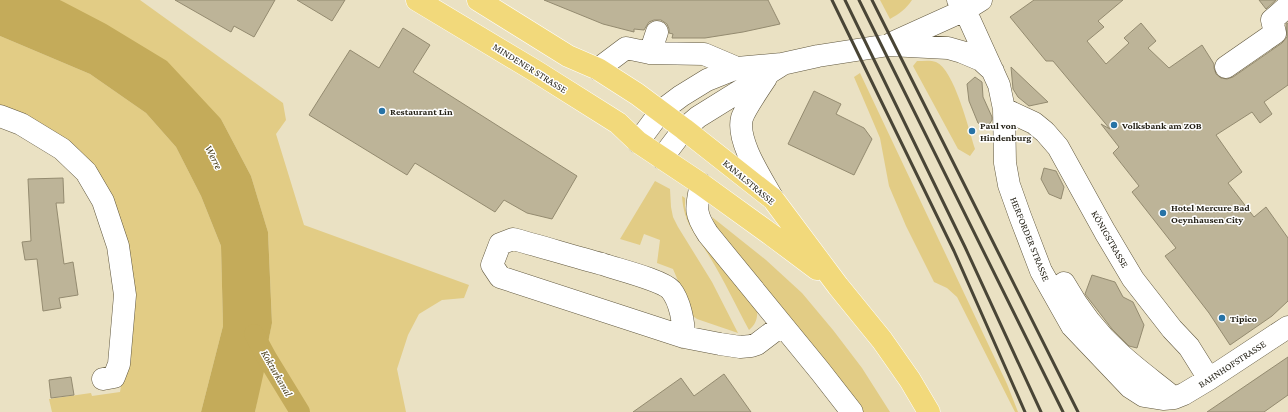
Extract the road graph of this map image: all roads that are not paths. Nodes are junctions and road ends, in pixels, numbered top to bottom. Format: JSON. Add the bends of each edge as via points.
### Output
{"nodes":[{"id":1,"x":418,"y":0,"type":"edge"},
{"id":2,"x":478,"y":0,"type":"edge"},
{"id":3,"x":968,"y":3,"type":"edge"},
{"id":4,"x":1288,"y":6,"type":"edge"},
{"id":5,"x":657,"y":32,"type":"dead end"},
{"id":6,"x":889,"y":45,"type":"junction"},
{"id":7,"x":650,"y":53,"type":"junction"},
{"id":8,"x":1226,"y":67,"type":"dead end"},
{"id":9,"x":738,"y":68,"type":"junction"},
{"id":10,"x":775,"y":68,"type":"junction"},
{"id":11,"x":598,"y":70,"type":"junction"},
{"id":12,"x":994,"y":73,"type":"junction"},
{"id":13,"x":1004,"y":109,"type":"junction"},
{"id":14,"x":661,"y":111,"type":"junction"},
{"id":15,"x":0,"y":116,"type":"edge"},
{"id":16,"x":684,"y":129,"type":"junction"},
{"id":17,"x":638,"y":142,"type":"junction"},
{"id":18,"x":662,"y":158,"type":"junction"},
{"id":19,"x":701,"y":184,"type":"junction"},
{"id":20,"x":773,"y":199,"type":"junction"},
{"id":21,"x":838,"y":286,"type":"junction"},
{"id":22,"x":782,"y":325,"type":"junction"},
{"id":23,"x":1288,"y":327,"type":"edge"},
{"id":24,"x":684,"y":337,"type":"junction"},
{"id":25,"x":103,"y":379,"type":"dead end"},
{"id":26,"x":1209,"y":379,"type":"junction"},
{"id":27,"x":1177,"y":405,"type":"edge"},
{"id":28,"x":852,"y":412,"type":"edge"},
{"id":29,"x":929,"y":412,"type":"edge"}],
"edges":[{"from":1,"to":17,"type":"main road","name":"MINDENER STRASSE","via":[[605,114]]},
{"from":2,"to":11,"type":"main road","via":[[568,56]]},
{"from":3,"to":6,"type":"street","name":"HERFORDER STRASSE"},
{"from":3,"to":12,"type":"street","name":"HERFORDER STRASSE"},
{"from":4,"to":8,"type":"street","via":[[1272,20],[1275,33]]},
{"from":5,"to":7,"type":"street"},
{"from":6,"to":10,"type":"street","name":"HERFORDER STRASSE","via":[[818,56]]},
{"from":6,"to":12,"type":"street","name":"HERFORDER STRASSE","via":[[948,48],[981,60]]},
{"from":7,"to":9,"type":"street","via":[[704,54]]},
{"from":7,"to":11,"type":"street","via":[[626,48]]},
{"from":9,"to":10,"type":"street","name":"HERFORDER STRASSE"},
{"from":9,"to":14,"type":"street","name":"HERFORDER STRASSE","via":[[707,80]]},
{"from":10,"to":16,"type":"street","name":"HERFORDER STRASSE","via":[[698,117]]},
{"from":10,"to":20,"type":"street","via":[[742,118],[741,131],[745,145]]},
{"from":11,"to":14,"type":"main road"},
{"from":12,"to":13,"type":"street","name":"HERFORDER STRASSE"},
{"from":13,"to":26,"type":"street","name":"KÖNIGSTRASSE","via":[[1034,123],[1058,147],[1133,279],[1189,347]]},
{"from":13,"to":27,"type":"street","name":"HERFORDER STRASSE","via":[[1005,163],[1009,185],[1041,271],[1062,309],[1072,326],[1130,387],[1144,396],[1164,399]]},
{"from":14,"to":16,"type":"main road","name":"KANALSTRASSE"},
{"from":14,"to":17,"type":"street","name":"HERFORDER STRASSE"},
{"from":15,"to":25,"type":"street","via":[[21,124],[62,149],[86,172],[103,201],[118,246],[125,295],[119,364],[114,377]]},
{"from":16,"to":18,"type":"street","name":"HERFORDER STRASSE"},
{"from":16,"to":20,"type":"main road","name":"KANALSTRASSE"},
{"from":17,"to":18,"type":"main road","name":"KANALSTRASSE"},
{"from":18,"to":19,"type":"main road","name":"KANALSTRASSE"},
{"from":19,"to":21,"type":"main road","name":"KANALSTRASSE"},
{"from":19,"to":22,"type":"street","via":[[697,201],[700,221]]},
{"from":20,"to":21,"type":"main road","name":"KANALSTRASSE"},
{"from":21,"to":29,"type":"main road","name":"KANALSTRASSE","via":[[895,357]]},
{"from":22,"to":24,"type":"street","via":[[757,344],[740,347]]},
{"from":22,"to":28,"type":"street"},
{"from":23,"to":26,"type":"street","name":"BAHNHOFSTRASSE"},
{"from":24,"to":24,"type":"street","via":[[684,325],[671,289],[643,276],[513,239],[500,244],[492,265],[500,277]]},
{"from":26,"to":27,"type":"street","name":"BAHNHOFSTRASSE","via":[[1184,394]]}]}
